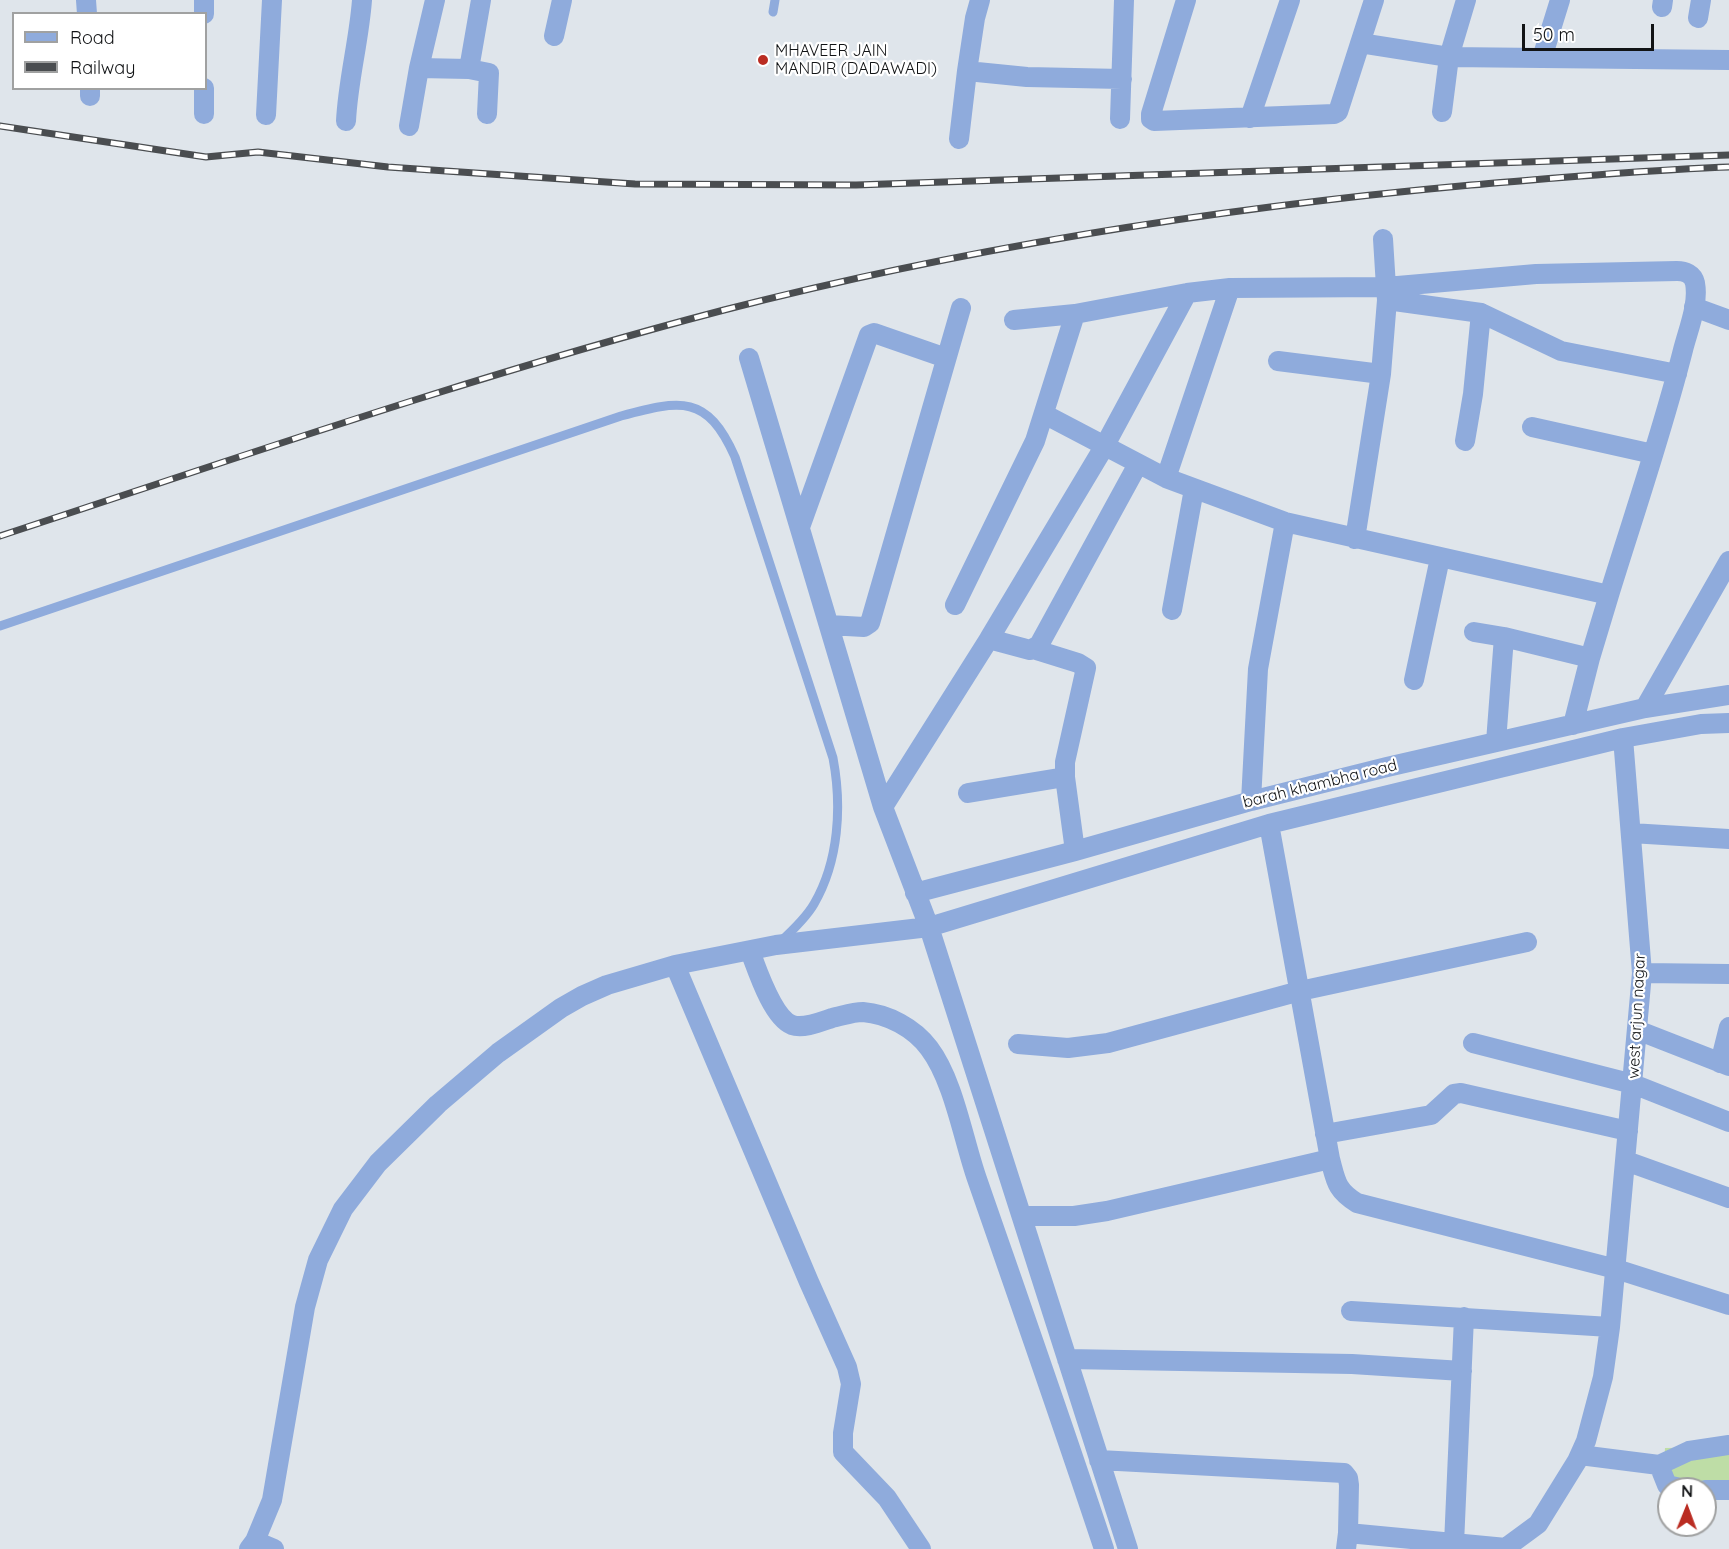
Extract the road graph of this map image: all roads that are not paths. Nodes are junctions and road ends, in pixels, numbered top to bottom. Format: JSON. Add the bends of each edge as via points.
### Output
{"nodes":[{"id":1,"x":272,"y":0,"type":"edge"},
{"id":2,"x":362,"y":0,"type":"edge"},
{"id":3,"x":435,"y":0,"type":"edge"},
{"id":4,"x":481,"y":0,"type":"edge"},
{"id":5,"x":562,"y":0,"type":"edge"},
{"id":6,"x":775,"y":0,"type":"edge"},
{"id":7,"x":980,"y":0,"type":"edge"},
{"id":8,"x":1124,"y":0,"type":"edge"},
{"id":9,"x":1186,"y":0,"type":"edge"},
{"id":10,"x":1290,"y":0,"type":"edge"},
{"id":11,"x":1374,"y":0,"type":"edge"},
{"id":12,"x":1466,"y":0,"type":"edge"},
{"id":13,"x":1560,"y":0,"type":"edge"},
{"id":14,"x":773,"y":12,"type":"dead end"},
{"id":15,"x":554,"y":36,"type":"dead end"},
{"id":16,"x":1360,"y":43,"type":"junction"},
{"id":17,"x":1449,"y":57,"type":"junction"},
{"id":18,"x":1542,"y":58,"type":"junction"},
{"id":19,"x":1729,"y":60,"type":"edge"},
{"id":20,"x":419,"y":68,"type":"junction"},
{"id":21,"x":469,"y":69,"type":"junction"},
{"id":22,"x":967,"y":71,"type":"junction"},
{"id":23,"x":1122,"y":79,"type":"junction"},
{"id":24,"x":204,"y":90,"type":"edge"},
{"id":25,"x":1442,"y":112,"type":"dead end"},
{"id":26,"x":204,"y":114,"type":"dead end"},
{"id":27,"x":487,"y":114,"type":"dead end"},
{"id":28,"x":266,"y":115,"type":"dead end"},
{"id":29,"x":1250,"y":118,"type":"junction"},
{"id":30,"x":1120,"y":119,"type":"dead end"},
{"id":31,"x":346,"y":121,"type":"dead end"},
{"id":32,"x":409,"y":126,"type":"dead end"},
{"id":33,"x":959,"y":139,"type":"dead end"},
{"id":34,"x":1383,"y":239,"type":"dead end"},
{"id":35,"x":1230,"y":288,"type":"junction"},
{"id":36,"x":1187,"y":293,"type":"junction"},
{"id":37,"x":1387,"y":293,"type":"junction"},
{"id":38,"x":1694,"y":307,"type":"junction"},
{"id":39,"x":961,"y":308,"type":"dead end"},
{"id":40,"x":1481,"y":313,"type":"junction"},
{"id":41,"x":1075,"y":314,"type":"junction"},
{"id":42,"x":1014,"y":320,"type":"dead end"},
{"id":43,"x":1729,"y":320,"type":"edge"},
{"id":44,"x":749,"y":358,"type":"dead end"},
{"id":45,"x":946,"y":358,"type":"junction"},
{"id":46,"x":1278,"y":361,"type":"dead end"},
{"id":47,"x":1381,"y":374,"type":"junction"},
{"id":48,"x":1677,"y":374,"type":"junction"},
{"id":49,"x":1044,"y":414,"type":"junction"},
{"id":50,"x":1532,"y":427,"type":"dead end"},
{"id":51,"x":1465,"y":441,"type":"dead end"},
{"id":52,"x":1104,"y":447,"type":"junction"},
{"id":53,"x":1653,"y":454,"type":"junction"},
{"id":54,"x":1138,"y":464,"type":"junction"},
{"id":55,"x":1166,"y":478,"type":"junction"},
{"id":56,"x":1194,"y":489,"type":"junction"},
{"id":57,"x":1285,"y":522,"type":"junction"},
{"id":58,"x":800,"y":527,"type":"junction"},
{"id":59,"x":1355,"y":539,"type":"junction"},
{"id":60,"x":1440,"y":558,"type":"junction"},
{"id":61,"x":1729,"y":561,"type":"edge"},
{"id":62,"x":1609,"y":596,"type":"junction"},
{"id":63,"x":955,"y":605,"type":"dead end"},
{"id":64,"x":1172,"y":610,"type":"dead end"},
{"id":65,"x":829,"y":625,"type":"junction"},
{"id":66,"x":0,"y":626,"type":"edge"},
{"id":67,"x":1474,"y":632,"type":"dead end"},
{"id":68,"x":1504,"y":637,"type":"junction"},
{"id":69,"x":989,"y":639,"type":"junction"},
{"id":70,"x":1033,"y":649,"type":"junction"},
{"id":71,"x":1590,"y":658,"type":"junction"},
{"id":72,"x":1414,"y":680,"type":"dead end"},
{"id":73,"x":1729,"y":695,"type":"edge"},
{"id":74,"x":1645,"y":708,"type":"junction"},
{"id":75,"x":1729,"y":723,"type":"edge"},
{"id":76,"x":1573,"y":725,"type":"junction"},
{"id":77,"x":1623,"y":738,"type":"junction"},
{"id":78,"x":1496,"y":742,"type":"junction"},
{"id":79,"x":1065,"y":777,"type":"junction"},
{"id":80,"x":968,"y":793,"type":"dead end"},
{"id":81,"x":1251,"y":801,"type":"junction"},
{"id":82,"x":883,"y":807,"type":"junction"},
{"id":83,"x":1269,"y":824,"type":"junction"},
{"id":84,"x":1631,"y":833,"type":"junction"},
{"id":85,"x":1729,"y":839,"type":"edge"},
{"id":86,"x":1075,"y":851,"type":"junction"},
{"id":87,"x":915,"y":893,"type":"junction"},
{"id":88,"x":928,"y":927,"type":"junction"},
{"id":89,"x":1527,"y":942,"type":"dead end"},
{"id":90,"x":776,"y":945,"type":"junction"},
{"id":91,"x":750,"y":951,"type":"junction"},
{"id":92,"x":675,"y":965,"type":"junction"},
{"id":93,"x":1642,"y":973,"type":"junction"},
{"id":94,"x":1729,"y":974,"type":"edge"},
{"id":95,"x":1300,"y":991,"type":"junction"},
{"id":96,"x":1729,"y":1027,"type":"edge"},
{"id":97,"x":1637,"y":1030,"type":"junction"},
{"id":98,"x":1473,"y":1043,"type":"dead end"},
{"id":99,"x":1018,"y":1044,"type":"dead end"},
{"id":100,"x":1724,"y":1064,"type":"edge"},
{"id":101,"x":1633,"y":1084,"type":"junction"},
{"id":102,"x":1729,"y":1122,"type":"edge"},
{"id":103,"x":1628,"y":1131,"type":"junction"},
{"id":104,"x":1325,"y":1134,"type":"junction"},
{"id":105,"x":1330,"y":1159,"type":"junction"},
{"id":106,"x":1626,"y":1161,"type":"junction"},
{"id":107,"x":1729,"y":1198,"type":"edge"},
{"id":108,"x":1022,"y":1216,"type":"junction"},
{"id":109,"x":1617,"y":1263,"type":"junction"},
{"id":110,"x":1729,"y":1305,"type":"edge"},
{"id":111,"x":1351,"y":1311,"type":"dead end"},
{"id":112,"x":1464,"y":1317,"type":"junction"},
{"id":113,"x":1611,"y":1327,"type":"junction"},
{"id":114,"x":1066,"y":1359,"type":"junction"},
{"id":115,"x":1462,"y":1371,"type":"junction"},
{"id":116,"x":1729,"y":1445,"type":"edge"},
{"id":117,"x":1583,"y":1448,"type":"junction"},
{"id":118,"x":1099,"y":1460,"type":"junction"},
{"id":119,"x":1659,"y":1465,"type":"junction"},
{"id":120,"x":1664,"y":1477,"type":"edge"},
{"id":121,"x":1347,"y":1541,"type":"edge"},
{"id":122,"x":1454,"y":1544,"type":"junction"},
{"id":123,"x":252,"y":1545,"type":"edge"},
{"id":124,"x":1505,"y":1548,"type":"edge"},
{"id":125,"x":274,"y":1549,"type":"edge"},
{"id":126,"x":921,"y":1549,"type":"edge"},
{"id":127,"x":1104,"y":1549,"type":"edge"},
{"id":128,"x":1128,"y":1549,"type":"edge"}],
"edges":[{"from":1,"to":28,"type":"street"},
{"from":2,"to":31,"type":"street"},
{"from":3,"to":20,"type":"street"},
{"from":4,"to":21,"type":"street"},
{"from":5,"to":15,"type":"street"},
{"from":6,"to":14,"type":"lane"},
{"from":7,"to":22,"type":"street"},
{"from":8,"to":23,"type":"street"},
{"from":9,"to":29,"type":"street","via":[[1151,118]]},
{"from":10,"to":29,"type":"street"},
{"from":11,"to":16,"type":"street"},
{"from":12,"to":17,"type":"street"},
{"from":13,"to":18,"type":"street"},
{"from":16,"to":17,"type":"street"},
{"from":16,"to":29,"type":"street","via":[[1338,112],[1328,116]]},
{"from":17,"to":18,"type":"street"},
{"from":17,"to":25,"type":"street"},
{"from":18,"to":19,"type":"street"},
{"from":20,"to":21,"type":"street"},
{"from":20,"to":32,"type":"street"},
{"from":21,"to":27,"type":"street","via":[[489,74]]},
{"from":22,"to":23,"type":"street"},
{"from":22,"to":33,"type":"street"},
{"from":23,"to":30,"type":"street"},
{"from":24,"to":26,"type":"street"},
{"from":34,"to":37,"type":"street"},
{"from":35,"to":36,"type":"street"},
{"from":35,"to":37,"type":"street"},
{"from":35,"to":55,"type":"street"},
{"from":36,"to":41,"type":"street"},
{"from":36,"to":52,"type":"street"},
{"from":37,"to":38,"type":"street","via":[[1536,274],[1677,271],[1692,276]]},
{"from":37,"to":40,"type":"street"},
{"from":37,"to":47,"type":"street"},
{"from":38,"to":43,"type":"street"},
{"from":38,"to":48,"type":"street"},
{"from":39,"to":45,"type":"street"},
{"from":40,"to":48,"type":"street","via":[[1562,351]]},
{"from":40,"to":51,"type":"street"},
{"from":41,"to":42,"type":"street"},
{"from":41,"to":49,"type":"street"},
{"from":44,"to":58,"type":"street"},
{"from":45,"to":58,"type":"street","via":[[874,333],[869,335]]},
{"from":45,"to":65,"type":"street","via":[[870,623],[864,627]]},
{"from":46,"to":47,"type":"street"},
{"from":47,"to":59,"type":"street"},
{"from":48,"to":53,"type":"street"},
{"from":49,"to":52,"type":"street"},
{"from":49,"to":63,"type":"street","via":[[1035,441]]},
{"from":50,"to":53,"type":"street"},
{"from":52,"to":54,"type":"street"},
{"from":52,"to":69,"type":"street"},
{"from":53,"to":62,"type":"street"},
{"from":54,"to":55,"type":"street"},
{"from":54,"to":70,"type":"street","via":[[1039,645]]},
{"from":55,"to":56,"type":"street"},
{"from":56,"to":57,"type":"street"},
{"from":56,"to":64,"type":"street"},
{"from":57,"to":59,"type":"street"},
{"from":57,"to":81,"type":"street","via":[[1258,669]]},
{"from":58,"to":65,"type":"street"},
{"from":59,"to":60,"type":"street"},
{"from":60,"to":62,"type":"street"},
{"from":60,"to":72,"type":"street"},
{"from":61,"to":74,"type":"street"},
{"from":62,"to":71,"type":"street"},
{"from":65,"to":82,"type":"street"},
{"from":66,"to":90,"type":"lane","via":[[621,416],[663,405],[697,409],[724,433],[735,457],[833,758],[837,782],[831,866],[814,904]]},
{"from":67,"to":68,"type":"street"},
{"from":68,"to":71,"type":"street"},
{"from":68,"to":78,"type":"street"},
{"from":69,"to":70,"type":"street"},
{"from":69,"to":82,"type":"street"},
{"from":70,"to":79,"type":"street","via":[[1086,668]]},
{"from":71,"to":76,"type":"street"},
{"from":73,"to":74,"type":"street","name":"barah khambha road"},
{"from":74,"to":76,"type":"street","name":"barah khambha road"},
{"from":75,"to":77,"type":"street","name":"barah khambha road"},
{"from":76,"to":78,"type":"street","name":"barah khambha road"},
{"from":77,"to":83,"type":"street","name":"barah khambha road"},
{"from":77,"to":84,"type":"street","name":"west arjun nagar"},
{"from":78,"to":81,"type":"street","name":"barah khambha road"},
{"from":79,"to":80,"type":"street"},
{"from":79,"to":86,"type":"street"},
{"from":81,"to":86,"type":"street","name":"barah khambha road"},
{"from":82,"to":87,"type":"street"},
{"from":83,"to":88,"type":"street","name":"barah khambha road"},
{"from":83,"to":95,"type":"street"},
{"from":84,"to":85,"type":"street"},
{"from":84,"to":93,"type":"street","name":"west arjun nagar"},
{"from":86,"to":87,"type":"street","name":"barah khambha road"},
{"from":87,"to":88,"type":"street"},
{"from":88,"to":90,"type":"street","name":"barah khambha road"},
{"from":88,"to":108,"type":"street"},
{"from":89,"to":95,"type":"street"},
{"from":90,"to":91,"type":"street","name":"barah khambha road"},
{"from":91,"to":92,"type":"street","name":"barah khambha road"},
{"from":91,"to":127,"type":"street","via":[[764,986],[783,1018],[791,1024],[800,1026],[853,1013],[876,1015],[912,1031],[931,1051],[948,1085]]},
{"from":92,"to":123,"type":"street","name":"barah khambha road","via":[[582,996],[498,1053],[378,1163],[343,1209],[318,1260],[305,1307],[272,1500]]},
{"from":92,"to":126,"type":"street","via":[[847,1367],[851,1384],[843,1452],[887,1498]]},
{"from":93,"to":94,"type":"street"},
{"from":93,"to":97,"type":"street","name":"west arjun nagar"},
{"from":95,"to":99,"type":"street","via":[[1108,1043],[1068,1048]]},
{"from":95,"to":104,"type":"street"},
{"from":96,"to":100,"type":"street"},
{"from":97,"to":100,"type":"street"},
{"from":97,"to":101,"type":"street","name":"west arjun nagar"},
{"from":98,"to":101,"type":"street"},
{"from":101,"to":102,"type":"street"},
{"from":101,"to":103,"type":"street","name":"west arjun nagar"},
{"from":103,"to":104,"type":"street","via":[[1461,1093],[1454,1094],[1431,1115]]},
{"from":103,"to":106,"type":"street","name":"west arjun nagar"},
{"from":104,"to":105,"type":"street"},
{"from":105,"to":108,"type":"street","via":[[1107,1211],[1074,1216]]},
{"from":105,"to":109,"type":"street","via":[[1344,1195],[1357,1203]]},
{"from":106,"to":107,"type":"street"},
{"from":106,"to":109,"type":"street","name":"west arjun nagar"},
{"from":108,"to":114,"type":"street"},
{"from":109,"to":110,"type":"street"},
{"from":109,"to":113,"type":"street","name":"west arjun nagar"},
{"from":111,"to":112,"type":"street"},
{"from":112,"to":113,"type":"street"},
{"from":112,"to":115,"type":"street"},
{"from":113,"to":117,"type":"street","name":"west arjun nagar","via":[[1603,1377]]},
{"from":114,"to":115,"type":"street","via":[[1352,1364]]},
{"from":114,"to":118,"type":"street"},
{"from":115,"to":122,"type":"street"},
{"from":116,"to":119,"type":"street","via":[[1689,1451]]},
{"from":117,"to":119,"type":"street"},
{"from":117,"to":124,"type":"street","name":"west arjun nagar","via":[[1538,1524]]},
{"from":118,"to":121,"type":"street","via":[[1344,1473],[1349,1485]]},
{"from":118,"to":128,"type":"street"},
{"from":119,"to":120,"type":"street"},
{"from":121,"to":122,"type":"street"},
{"from":122,"to":124,"type":"street"},
{"from":123,"to":125,"type":"street"}]}
